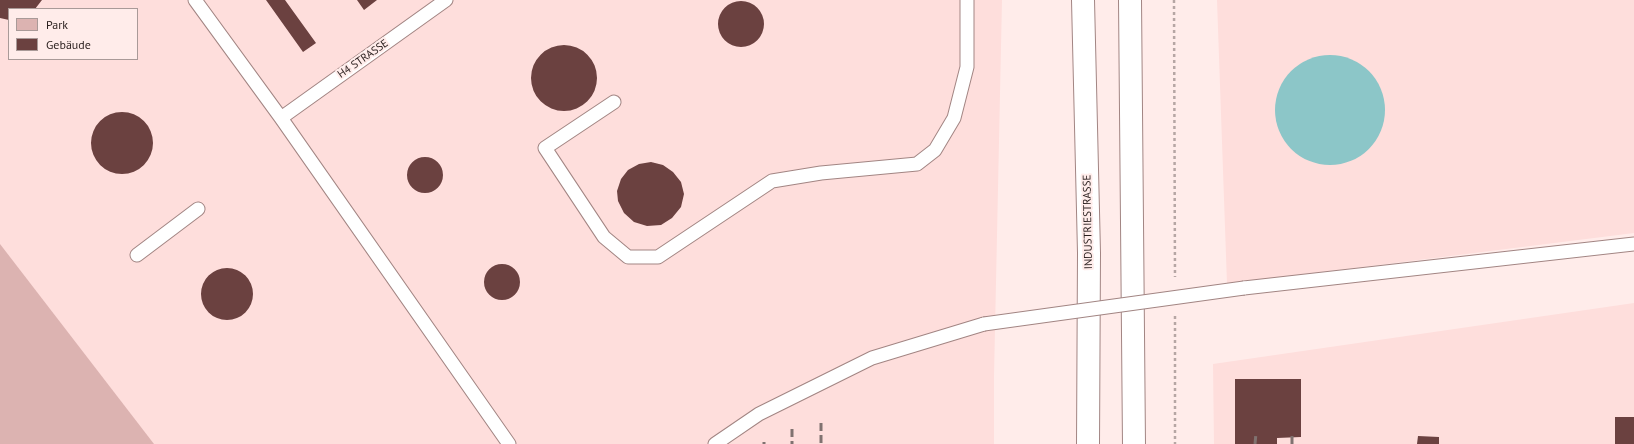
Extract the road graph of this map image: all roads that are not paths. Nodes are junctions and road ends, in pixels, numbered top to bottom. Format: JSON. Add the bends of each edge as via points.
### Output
{"nodes":[{"id":1,"x":195,"y":0,"type":"edge"},
{"id":2,"x":446,"y":0,"type":"edge"},
{"id":3,"x":967,"y":0,"type":"edge"},
{"id":4,"x":1083,"y":0,"type":"edge"},
{"id":5,"x":1130,"y":0,"type":"edge"},
{"id":6,"x":614,"y":102,"type":"dead end"},
{"id":7,"x":281,"y":118,"type":"junction"},
{"id":8,"x":198,"y":209,"type":"dead end"},
{"id":9,"x":1634,"y":244,"type":"edge"},
{"id":10,"x":137,"y":255,"type":"dead end"},
{"id":11,"x":509,"y":444,"type":"edge"},
{"id":12,"x":715,"y":444,"type":"edge"},
{"id":13,"x":1088,"y":444,"type":"edge"},
{"id":14,"x":1134,"y":444,"type":"edge"}],
"edges":[{"from":1,"to":7,"type":"lane"},
{"from":2,"to":7,"type":"lane","name":"H4 STRASSE"},
{"from":3,"to":6,"type":"lane","via":[[967,67],[954,118],[935,150],[917,164],[821,173],[772,181],[658,257],[628,257],[604,237],[545,148]]},
{"from":4,"to":13,"type":"highway","name":"INDUSTRIESTRASSE","via":[[1089,253]]},
{"from":5,"to":14,"type":"highway"},
{"from":7,"to":11,"type":"lane"},
{"from":8,"to":10,"type":"lane"},
{"from":9,"to":12,"type":"lane","bridge":true,"via":[[1244,288],[984,324],[872,358],[759,414]]}]}
